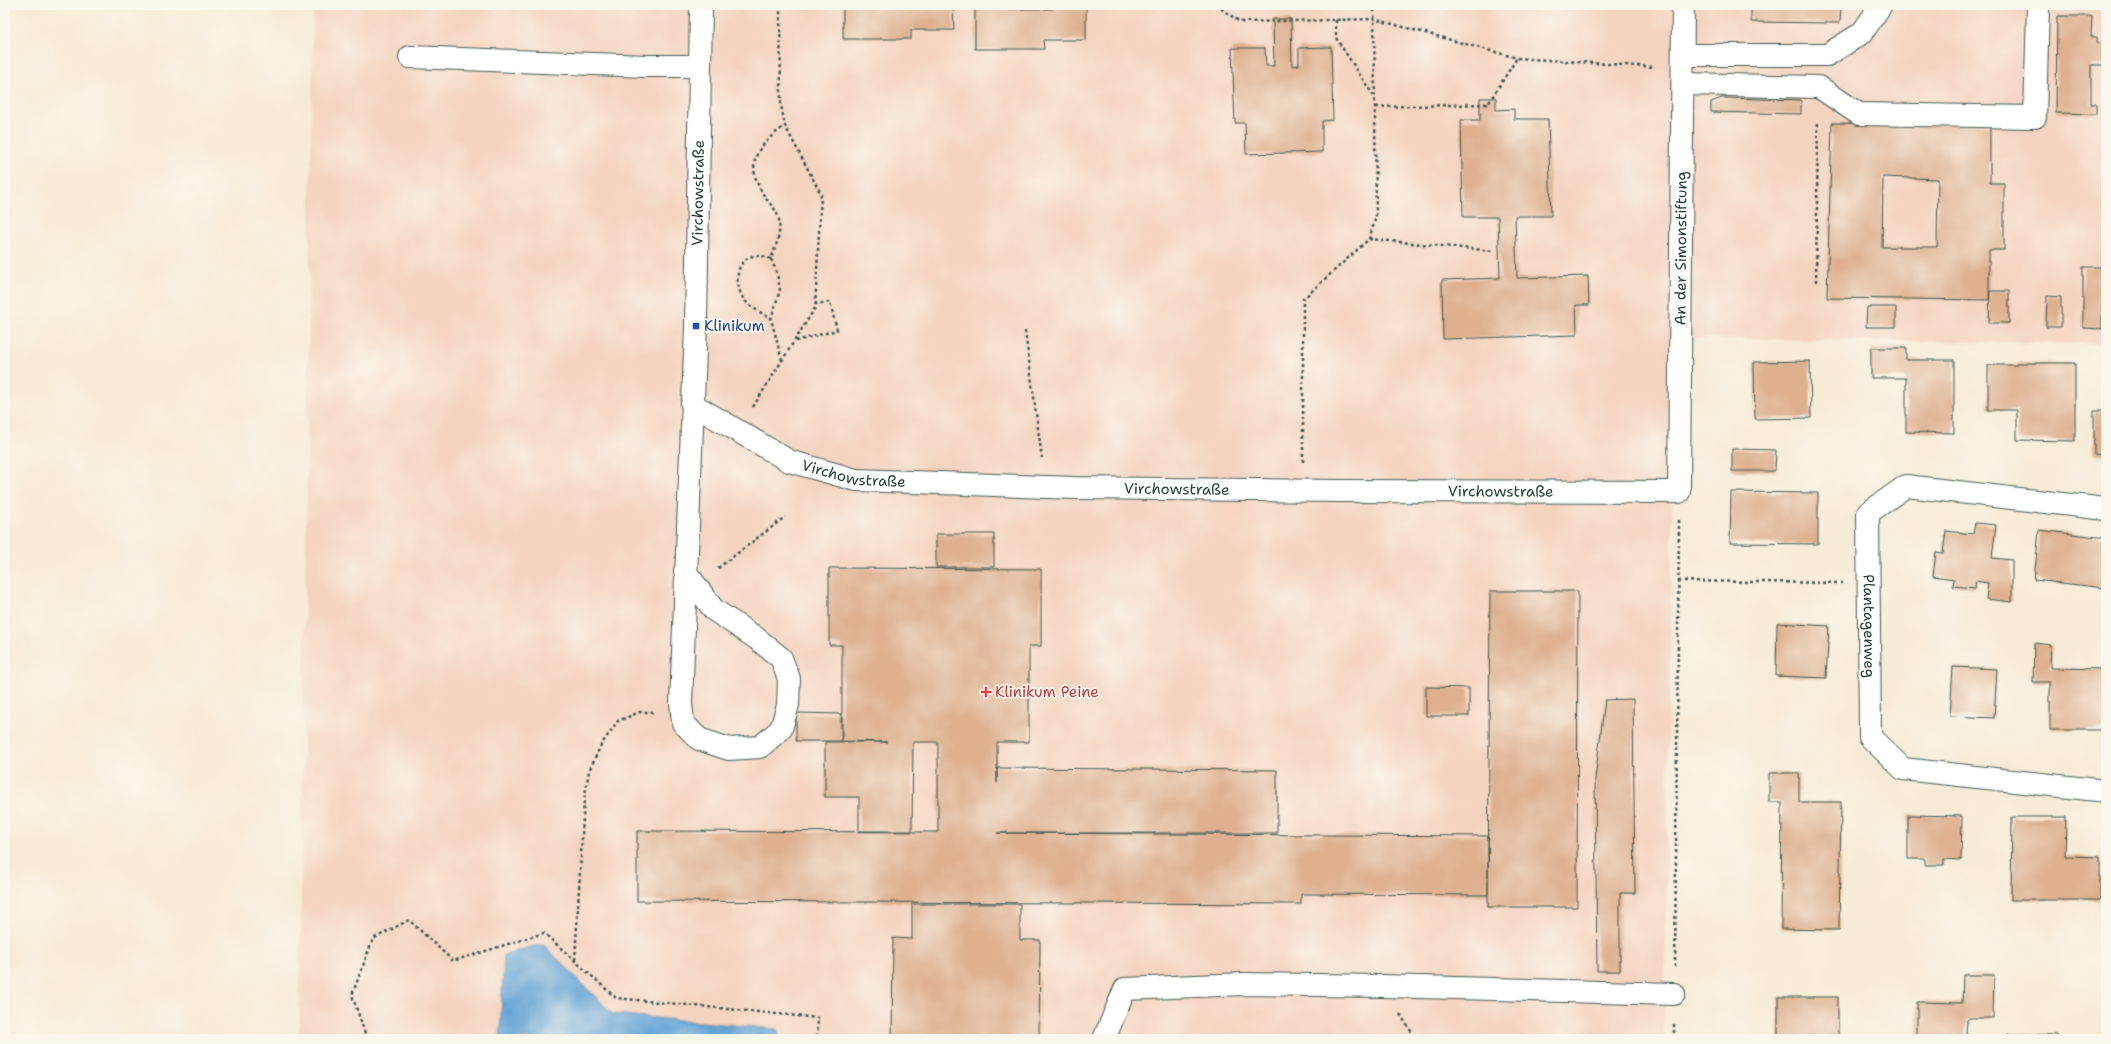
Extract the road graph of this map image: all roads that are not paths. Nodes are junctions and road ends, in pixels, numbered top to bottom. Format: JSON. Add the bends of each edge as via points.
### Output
{"nodes":[{"id":1,"x":701,"y":5,"type":"edge"},
{"id":2,"x":1683,"y":5,"type":"edge"},
{"id":3,"x":1881,"y":5,"type":"edge"},
{"id":4,"x":2038,"y":7,"type":"dead end"},
{"id":5,"x":410,"y":57,"type":"dead end"},
{"id":6,"x":700,"y":66,"type":"junction"},
{"id":7,"x":1683,"y":69,"type":"junction"},
{"id":8,"x":692,"y":404,"type":"junction"},
{"id":9,"x":1679,"y":492,"type":"joint"},
{"id":10,"x":2106,"y":509,"type":"edge"},
{"id":11,"x":690,"y":578,"type":"junction"},
{"id":12,"x":2106,"y":791,"type":"edge"},
{"id":13,"x":1674,"y":994,"type":"road end"},
{"id":14,"x":1104,"y":1039,"type":"edge"}],
"edges":[{"from":1,"to":6,"type":"street","name":"Virchowstraße"},
{"from":2,"to":7,"type":"street","name":"An der Simonstiftung"},
{"from":3,"to":7,"type":"street","via":[[1862,33],[1827,55]]},
{"from":4,"to":7,"type":"street","via":[[2036,117],[1859,114],[1819,87]]},
{"from":5,"to":6,"type":"street"},
{"from":6,"to":8,"type":"street","name":"Virchowstraße","via":[[696,326]]},
{"from":7,"to":9,"type":"street","name":"An der Simonstiftung"},
{"from":8,"to":9,"type":"street","name":"Virchowstraße","via":[[789,461],[856,480],[1303,490]]},
{"from":8,"to":11,"type":"street","name":"Virchowstraße"},
{"from":10,"to":12,"type":"street","name":"Plantagenweg","via":[[1906,486],[1868,513],[1870,737],[1903,769]]},
{"from":11,"to":11,"type":"street","name":"Virchowstraße","via":[[683,723],[700,739],[729,750],[760,747],[781,729],[788,705],[789,680],[782,658],[714,610]]},
{"from":13,"to":14,"type":"street","via":[[1382,986],[1266,985],[1125,989]]}]}
